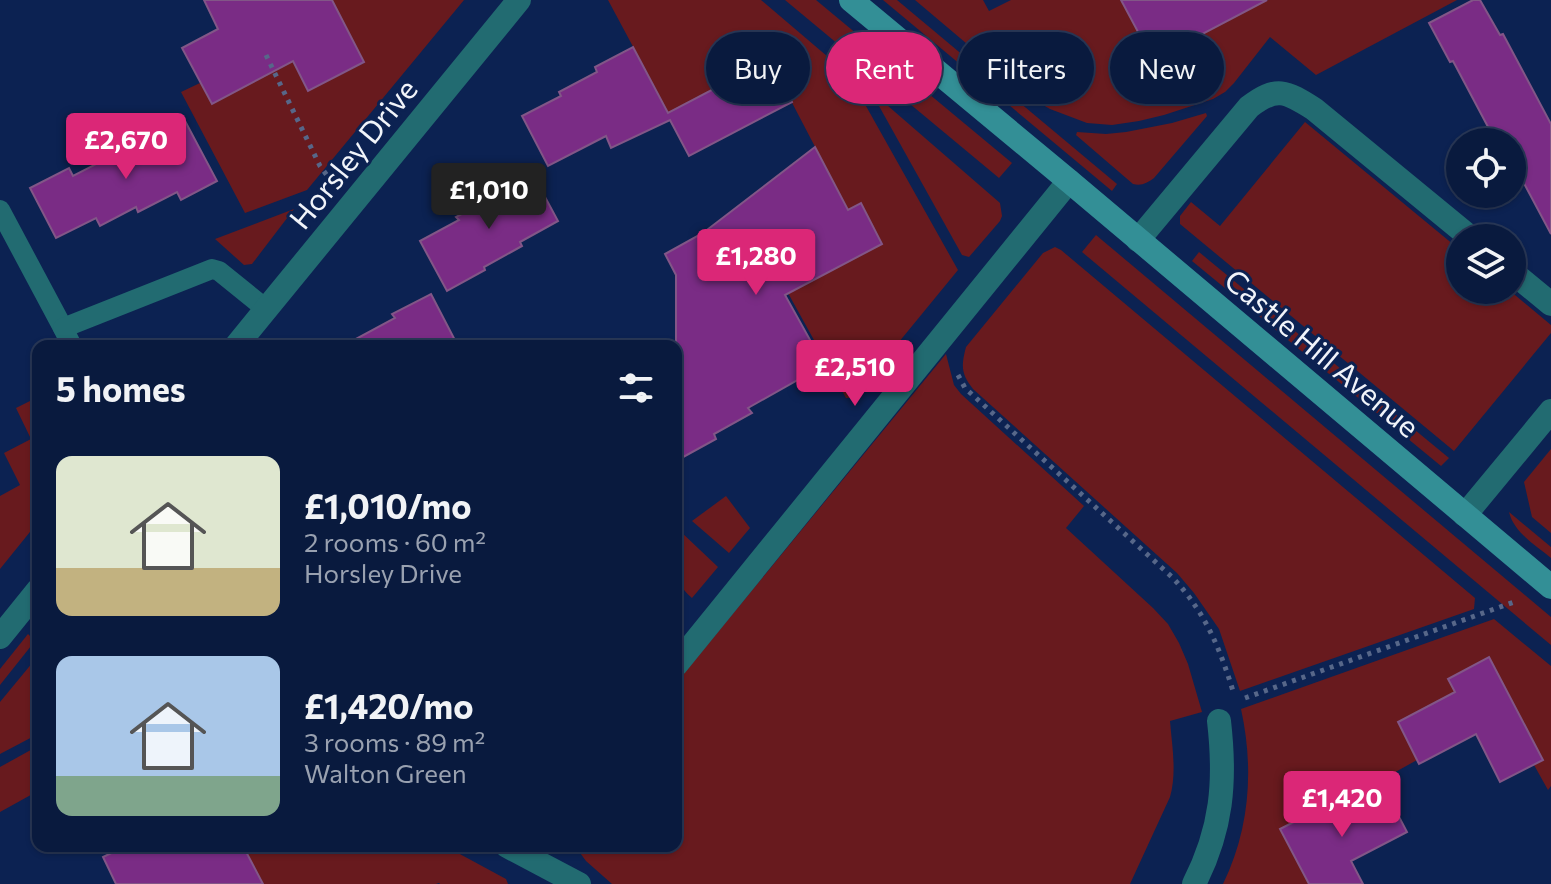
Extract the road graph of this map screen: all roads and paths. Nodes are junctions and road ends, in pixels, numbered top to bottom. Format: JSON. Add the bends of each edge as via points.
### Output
{"nodes":[{"id":1,"x":519,"y":0,"type":"edge"},
{"id":2,"x":851,"y":0,"type":"edge"},
{"id":3,"x":266,"y":55,"type":"dead end"},
{"id":4,"x":1069,"y":181,"type":"junction"},
{"id":5,"x":354,"y":202,"type":"junction"},
{"id":6,"x":0,"y":210,"type":"edge"},
{"id":7,"x":1454,"y":224,"type":"edge"},
{"id":8,"x":1138,"y":240,"type":"junction"},
{"id":9,"x":1526,"y":283,"type":"edge"},
{"id":10,"x":1551,"y":304,"type":"edge"},
{"id":11,"x":266,"y":309,"type":"junction"},
{"id":12,"x":944,"y":333,"type":"junction"},
{"id":13,"x":67,"y":337,"type":"edge"},
{"id":14,"x":241,"y":340,"type":"edge"},
{"id":15,"x":1551,"y":411,"type":"edge"},
{"id":16,"x":1465,"y":515,"type":"junction"},
{"id":17,"x":1551,"y":587,"type":"edge"},
{"id":18,"x":32,"y":597,"type":"edge"},
{"id":19,"x":1524,"y":598,"type":"dead end"},
{"id":20,"x":0,"y":637,"type":"edge"},
{"id":21,"x":682,"y":658,"type":"edge"},
{"id":22,"x":1219,"y":721,"type":"dead end"},
{"id":23,"x":525,"y":852,"type":"edge"},
{"id":24,"x":569,"y":882,"type":"edge"},
{"id":25,"x":1194,"y":884,"type":"edge"}],
"edges":[{"from":1,"to":5,"type":"street","name":"Horsley Drive"},
{"from":2,"to":4,"type":"street","name":"Castle Hill Avenue"},
{"from":3,"to":5,"type":"path","via":[[320,166]]},
{"from":4,"to":8,"type":"street","name":"Castle Hill Avenue"},
{"from":4,"to":12,"type":"street"},
{"from":5,"to":11,"type":"street","name":"Horsley Drive"},
{"from":6,"to":13,"type":"lane"},
{"from":7,"to":8,"type":"street","via":[[1314,109],[1278,92],[1249,107]]},
{"from":8,"to":16,"type":"street","name":"Castle Hill Avenue"},
{"from":9,"to":10,"type":"street"},
{"from":11,"to":13,"type":"lane","via":[[212,269]]},
{"from":11,"to":14,"type":"street","name":"Horsley Drive"},
{"from":12,"to":19,"type":"path","via":[[955,348],[965,388],[1189,595],[1213,634],[1236,701]]},
{"from":12,"to":21,"type":"street"},
{"from":15,"to":16,"type":"street"},
{"from":16,"to":17,"type":"street","name":"Castle Hill Avenue"},
{"from":18,"to":20,"type":"street"},
{"from":22,"to":25,"type":"street","via":[[1221,802],[1210,849]]},
{"from":23,"to":24,"type":"street"}]}
